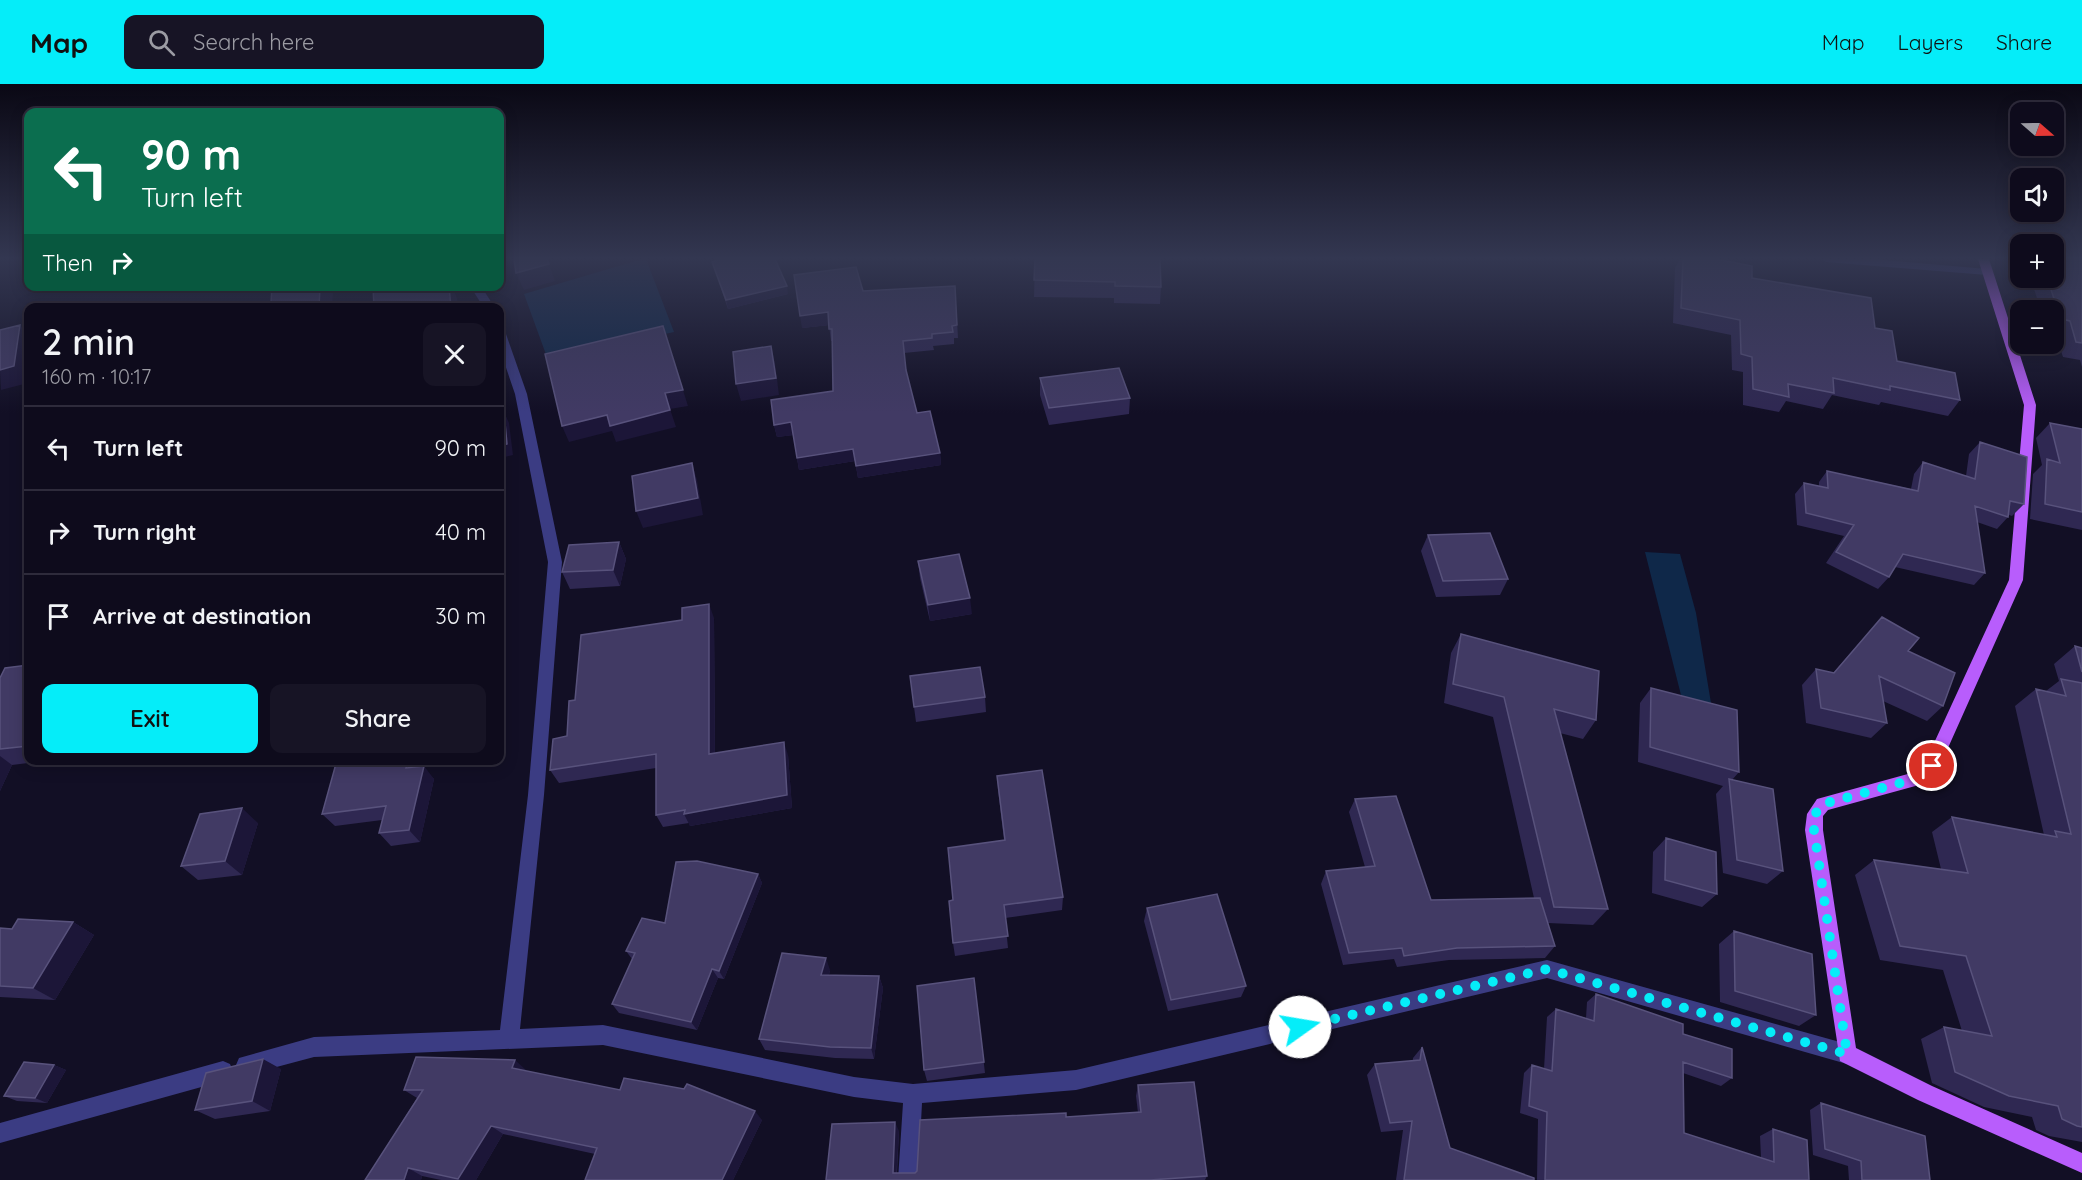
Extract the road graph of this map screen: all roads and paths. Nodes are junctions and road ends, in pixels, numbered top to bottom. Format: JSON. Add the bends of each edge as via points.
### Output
{"nodes":[{"id":1,"x":2000,"y":310,"type":"edge"},
{"id":2,"x":504,"y":345,"type":"edge"},
{"id":3,"x":509,"y":1039,"type":"junction"},
{"id":4,"x":1847,"y":1054,"type":"junction"},
{"id":5,"x":914,"y":1094,"type":"junction"},
{"id":6,"x":0,"y":1132,"type":"edge"},
{"id":7,"x":2082,"y":1163,"type":"edge"},
{"id":8,"x":908,"y":1180,"type":"edge"}],
"edges":[{"from":1,"to":4,"type":"main road","via":[[2030,405],[2016,580],[1929,772],[1823,804],[1815,814],[1814,830]]},
{"from":2,"to":3,"type":"street","via":[[521,394],[555,562],[536,795]]},
{"from":3,"to":5,"type":"street","via":[[603,1035],[854,1088]]},
{"from":3,"to":6,"type":"street","via":[[314,1047]]},
{"from":4,"to":5,"type":"street","via":[[1547,969],[1076,1080]]},
{"from":4,"to":7,"type":"main road"},
{"from":5,"to":8,"type":"street"}]}
